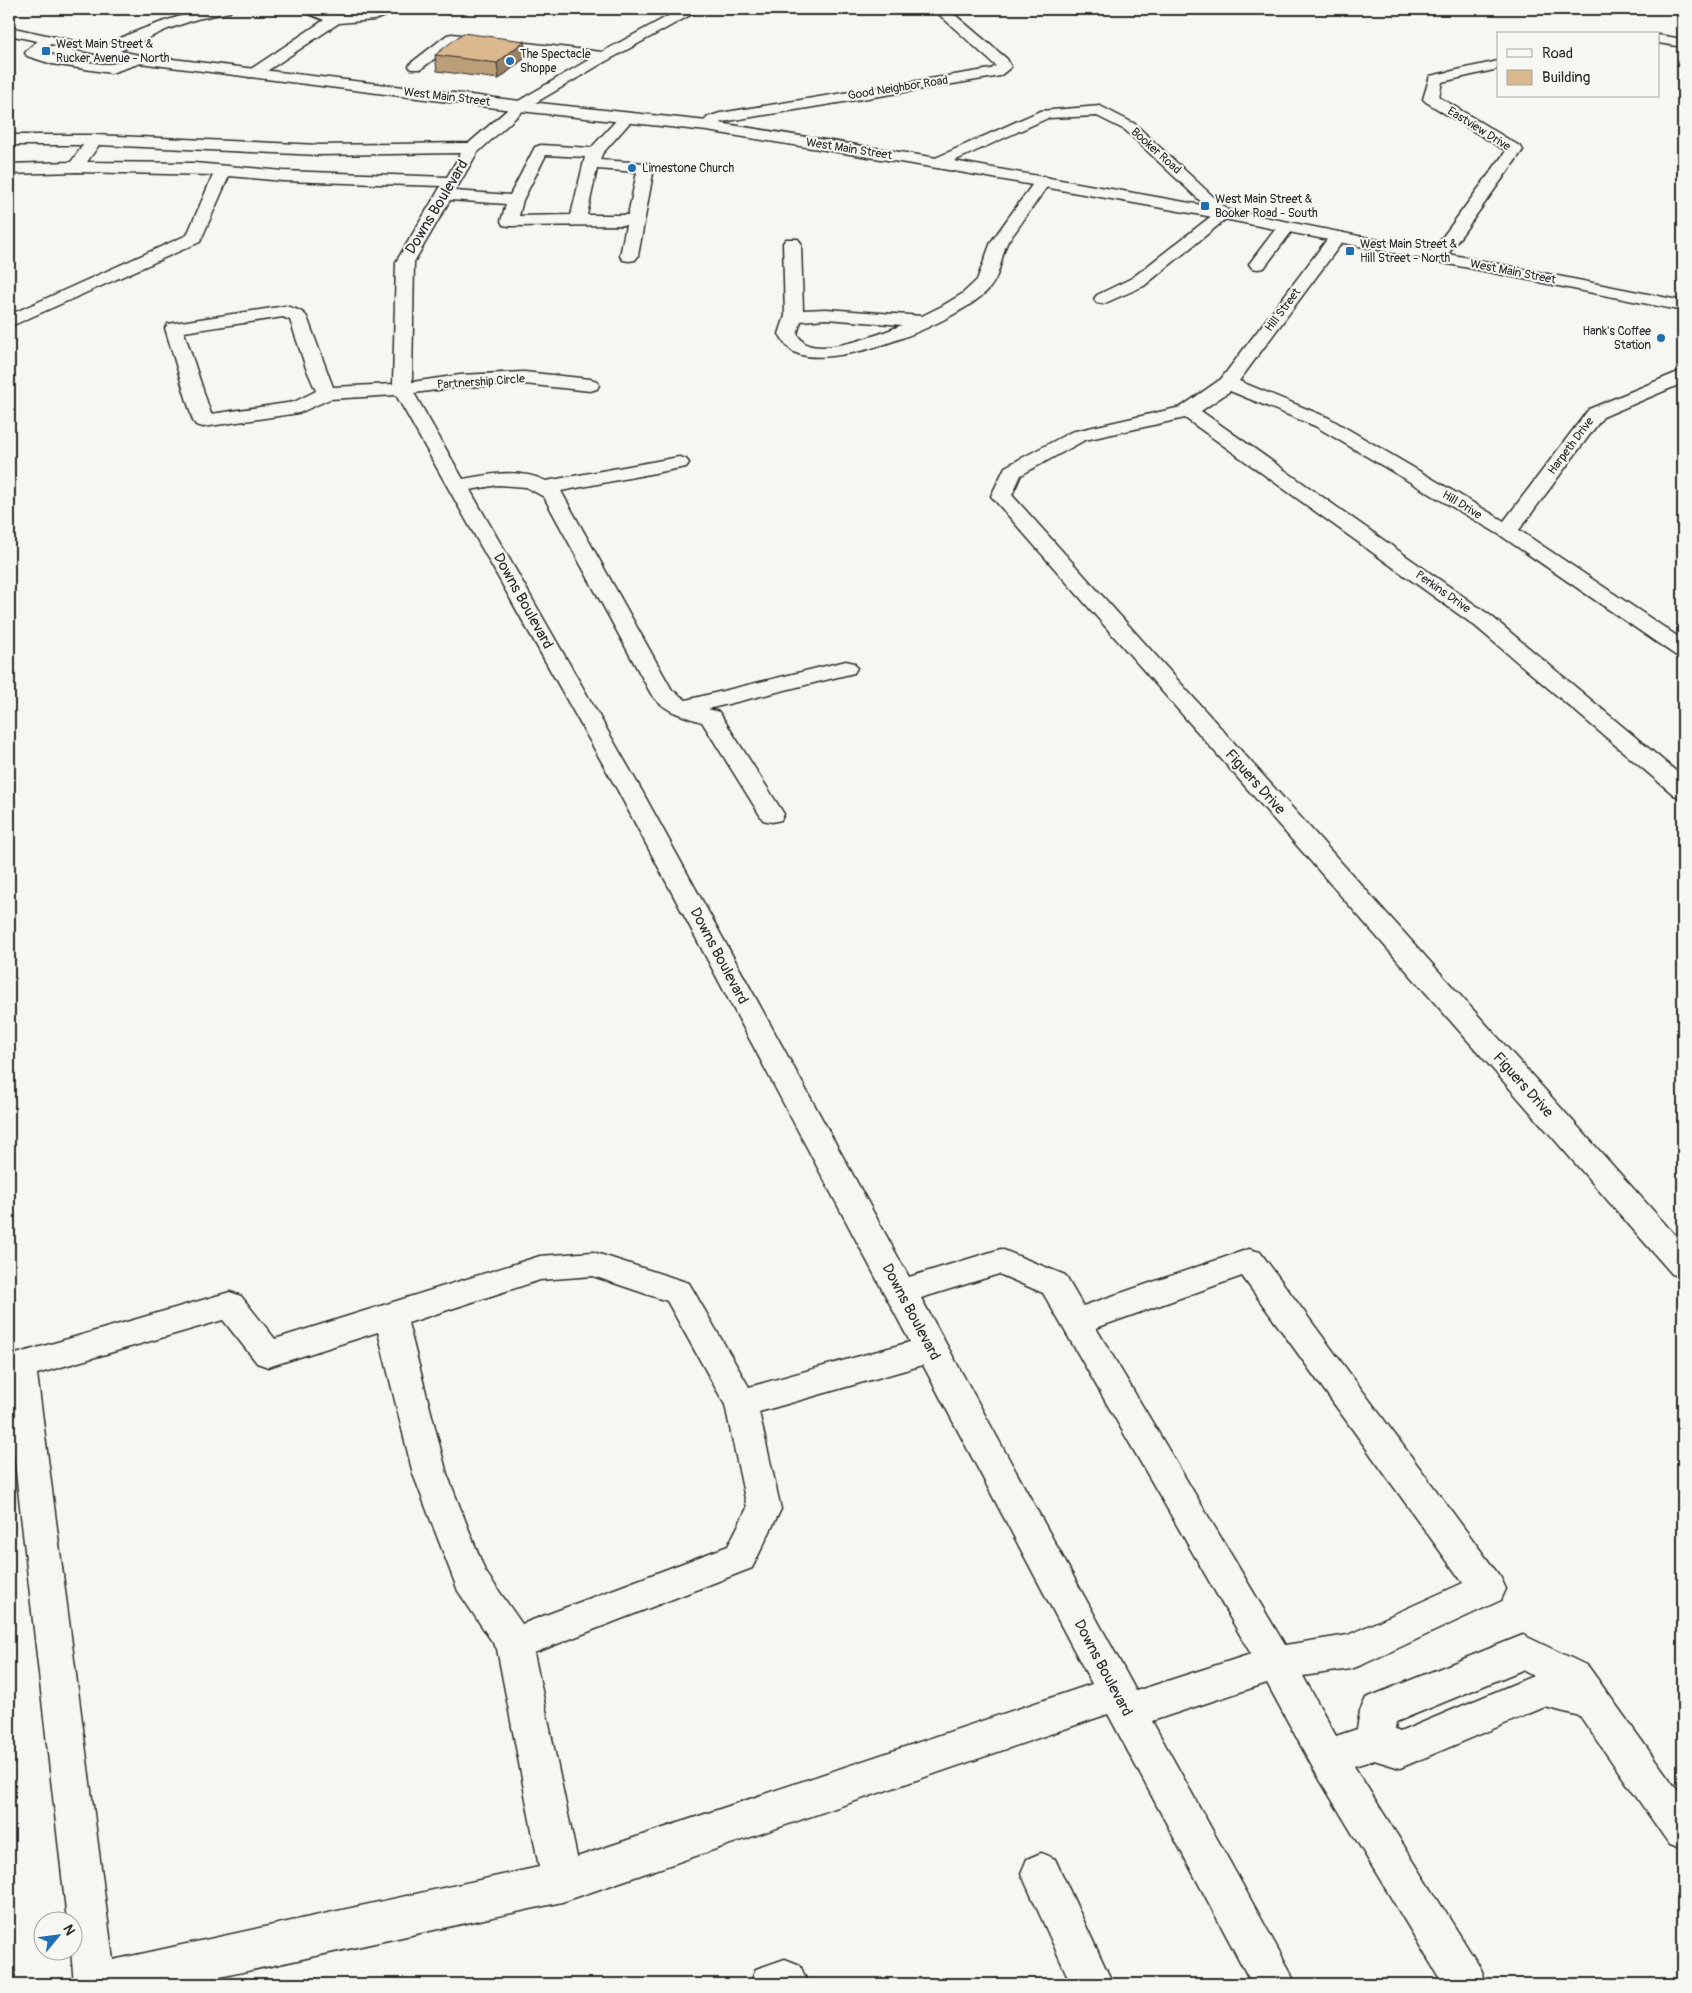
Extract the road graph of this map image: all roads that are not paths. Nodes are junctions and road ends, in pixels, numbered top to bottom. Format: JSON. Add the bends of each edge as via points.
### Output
{"nodes":[{"id":1,"x":225,"y":9,"type":"edge"},
{"id":2,"x":309,"y":9,"type":"edge"},
{"id":3,"x":382,"y":9,"type":"edge"},
{"id":4,"x":691,"y":9,"type":"edge"},
{"id":5,"x":940,"y":9,"type":"edge"},
{"id":6,"x":945,"y":9,"type":"edge"},
{"id":7,"x":336,"y":19,"type":"junction"},
{"id":8,"x":9,"y":31,"type":"edge"},
{"id":9,"x":1660,"y":39,"type":"edge"},
{"id":10,"x":47,"y":41,"type":"junction"},
{"id":11,"x":1683,"y":43,"type":"edge"},
{"id":12,"x":106,"y":52,"type":"junction"},
{"id":13,"x":603,"y":56,"type":"junction"},
{"id":14,"x":139,"y":58,"type":"junction"},
{"id":15,"x":1497,"y":65,"type":"edge"},
{"id":16,"x":416,"y":66,"type":"dead end"},
{"id":17,"x":252,"y":74,"type":"junction"},
{"id":18,"x":520,"y":106,"type":"junction"},
{"id":19,"x":627,"y":117,"type":"junction"},
{"id":20,"x":707,"y":126,"type":"junction"},
{"id":21,"x":9,"y":140,"type":"edge"},
{"id":22,"x":94,"y":140,"type":"junction"},
{"id":23,"x":474,"y":148,"type":"junction"},
{"id":24,"x":319,"y":150,"type":"junction"},
{"id":25,"x":592,"y":158,"type":"junction"},
{"id":26,"x":937,"y":163,"type":"junction"},
{"id":27,"x":76,"y":167,"type":"junction"},
{"id":28,"x":9,"y":169,"type":"edge"},
{"id":29,"x":224,"y":171,"type":"junction"},
{"id":30,"x":309,"y":177,"type":"junction"},
{"id":31,"x":1043,"y":181,"type":"junction"},
{"id":32,"x":448,"y":189,"type":"junction"},
{"id":33,"x":515,"y":200,"type":"junction"},
{"id":34,"x":1224,"y":214,"type":"junction"},
{"id":35,"x":578,"y":220,"type":"junction"},
{"id":36,"x":635,"y":220,"type":"junction"},
{"id":37,"x":1286,"y":227,"type":"junction"},
{"id":38,"x":1338,"y":237,"type":"junction"},
{"id":39,"x":792,"y":243,"type":"dead end"},
{"id":40,"x":629,"y":256,"type":"dead end"},
{"id":41,"x":1437,"y":257,"type":"junction"},
{"id":42,"x":1258,"y":264,"type":"dead end"},
{"id":43,"x":1103,"y":299,"type":"dead end"},
{"id":44,"x":1683,"y":306,"type":"edge"},
{"id":45,"x":794,"y":316,"type":"junction"},
{"id":46,"x":9,"y":322,"type":"edge"},
{"id":47,"x":923,"y":322,"type":"junction"},
{"id":48,"x":1683,"y":376,"type":"edge"},
{"id":49,"x":1228,"y":383,"type":"junction"},
{"id":50,"x":590,"y":385,"type":"dead end"},
{"id":51,"x":402,"y":389,"type":"junction"},
{"id":52,"x":326,"y":393,"type":"junction"},
{"id":53,"x":1188,"y":411,"type":"junction"},
{"id":54,"x":679,"y":463,"type":"dead end"},
{"id":55,"x":458,"y":486,"type":"junction"},
{"id":56,"x":542,"y":488,"type":"junction"},
{"id":57,"x":1506,"y":531,"type":"junction"},
{"id":58,"x":1683,"y":650,"type":"edge"},
{"id":59,"x":846,"y":668,"type":"dead end"},
{"id":60,"x":682,"y":708,"type":"junction"},
{"id":61,"x":1683,"y":790,"type":"edge"},
{"id":62,"x":772,"y":814,"type":"dead end"},
{"id":63,"x":1683,"y":1265,"type":"edge"},
{"id":64,"x":900,"y":1292,"type":"junction"},
{"id":65,"x":390,"y":1316,"type":"junction"},
{"id":66,"x":1076,"y":1322,"type":"junction"},
{"id":67,"x":931,"y":1349,"type":"junction"},
{"id":68,"x":741,"y":1403,"type":"junction"},
{"id":69,"x":514,"y":1644,"type":"junction"},
{"id":70,"x":1276,"y":1663,"type":"junction"},
{"id":71,"x":1122,"y":1703,"type":"junction"},
{"id":72,"x":1327,"y":1757,"type":"junction"},
{"id":73,"x":1683,"y":1830,"type":"edge"},
{"id":74,"x":1041,"y":1873,"type":"dead end"},
{"id":75,"x":562,"y":1882,"type":"junction"},
{"id":76,"x":95,"y":1984,"type":"edge"},
{"id":77,"x":771,"y":1984,"type":"edge"},
{"id":78,"x":787,"y":1984,"type":"edge"},
{"id":79,"x":1092,"y":1984,"type":"edge"},
{"id":80,"x":1274,"y":1984,"type":"edge"},
{"id":81,"x":1466,"y":1984,"type":"edge"}],
"edges":[{"from":1,"to":12,"type":"street","via":[[195,14],[158,26]]},
{"from":2,"to":7,"type":"street"},
{"from":3,"to":7,"type":"street","via":[[374,16]]},
{"from":4,"to":13,"type":"street","name":"Downs Boulevard"},
{"from":5,"to":6,"type":"street"},
{"from":5,"to":20,"type":"street","name":"Good Neighbor Road","via":[[1002,62],[1002,70],[726,117],[713,120]]},
{"from":7,"to":17,"type":"street"},
{"from":8,"to":10,"type":"street","name":"West Main Street"},
{"from":9,"to":11,"type":"street"},
{"from":10,"to":12,"type":"street","name":"West Main Street"},
{"from":10,"to":14,"type":"street","via":[[32,53],[52,60],[111,69]]},
{"from":12,"to":14,"type":"street","name":"West Main Street"},
{"from":13,"to":16,"type":"street","via":[[452,38]]},
{"from":13,"to":18,"type":"street","name":"Downs Boulevard"},
{"from":14,"to":17,"type":"street","name":"West Main Street"},
{"from":15,"to":41,"type":"street","name":"Eastview Drive","via":[[1435,79],[1431,99],[1515,150]]},
{"from":17,"to":18,"type":"street","name":"West Main Street"},
{"from":18,"to":19,"type":"street","name":"West Main Street"},
{"from":18,"to":23,"type":"street","name":"Downs Boulevard"},
{"from":19,"to":20,"type":"street","name":"West Main Street"},
{"from":19,"to":25,"type":"street"},
{"from":20,"to":26,"type":"street","name":"West Main Street"},
{"from":21,"to":22,"type":"street"},
{"from":22,"to":24,"type":"street"},
{"from":22,"to":27,"type":"street"},
{"from":23,"to":24,"type":"street"},
{"from":23,"to":32,"type":"street","name":"Downs Boulevard"},
{"from":24,"to":30,"type":"street"},
{"from":25,"to":33,"type":"street","via":[[541,150]]},
{"from":25,"to":35,"type":"street"},
{"from":25,"to":36,"type":"street","via":[[646,168]]},
{"from":26,"to":31,"type":"street","name":"West Main Street"},
{"from":26,"to":34,"type":"street","name":"Booker Road","via":[[1045,114],[1100,111],[1130,127]]},
{"from":27,"to":28,"type":"street"},
{"from":27,"to":29,"type":"street"},
{"from":29,"to":30,"type":"street"},
{"from":29,"to":46,"type":"street","via":[[194,238]]},
{"from":30,"to":32,"type":"street"},
{"from":31,"to":34,"type":"street","name":"West Main Street"},
{"from":31,"to":47,"type":"street","via":[[997,245],[983,285],[966,300]]},
{"from":32,"to":33,"type":"street"},
{"from":32,"to":51,"type":"street","name":"Downs Boulevard","via":[[405,262]]},
{"from":33,"to":35,"type":"street","via":[[509,221]]},
{"from":34,"to":37,"type":"street","name":"West Main Street"},
{"from":34,"to":43,"type":"street","via":[[1138,282]]},
{"from":35,"to":36,"type":"street"},
{"from":36,"to":40,"type":"street"},
{"from":37,"to":38,"type":"street","name":"West Main Street"},
{"from":37,"to":42,"type":"street"},
{"from":38,"to":41,"type":"street","name":"West Main Street"},
{"from":38,"to":49,"type":"street","name":"Hill Street"},
{"from":39,"to":45,"type":"street"},
{"from":41,"to":44,"type":"street","name":"West Main Street"},
{"from":45,"to":47,"type":"street","via":[[826,314]]},
{"from":45,"to":47,"type":"street","via":[[788,334],[795,345],[823,353],[888,337]]},
{"from":48,"to":57,"type":"street","name":"Harpeth Drive","via":[[1596,413]]},
{"from":49,"to":53,"type":"street","name":"Figuers Drive"},
{"from":49,"to":57,"type":"street","name":"Hill Drive","via":[[1322,422]]},
{"from":50,"to":51,"type":"street","name":"Partnership Circle","via":[[524,378],[460,381]]},
{"from":51,"to":52,"type":"street","name":"Partnership Circle"},
{"from":51,"to":55,"type":"street","name":"Downs Boulevard"},
{"from":52,"to":52,"type":"street","via":[[298,317],[285,311],[174,328],[203,421],[300,407]]},
{"from":53,"to":61,"type":"street","name":"Perkins Drive","via":[[1484,621]]},
{"from":53,"to":63,"type":"street","name":"Figuers Drive","via":[[1078,436],[1012,471],[1001,496]]},
{"from":54,"to":56,"type":"street"},
{"from":55,"to":56,"type":"street","via":[[498,479],[530,481]]},
{"from":55,"to":64,"type":"street","name":"Downs Boulevard","via":[[630,791]]},
{"from":56,"to":60,"type":"street","via":[[552,493],[663,694]]},
{"from":57,"to":58,"type":"street","name":"Hill Drive"},
{"from":59,"to":60,"type":"street"},
{"from":60,"to":62,"type":"street","via":[[711,718]]},
{"from":64,"to":66,"type":"street","via":[[1001,1261],[1054,1284]]},
{"from":64,"to":67,"type":"street","name":"Downs Boulevard"},
{"from":65,"to":68,"type":"street","via":[[540,1268],[593,1264],[678,1292]]},
{"from":65,"to":69,"type":"street","via":[[433,1482],[471,1580]]},
{"from":65,"to":76,"type":"street","via":[[268,1354],[230,1305],[20,1366]]},
{"from":66,"to":70,"type":"street"},
{"from":66,"to":70,"type":"street","via":[[1249,1261],[1488,1589],[1351,1652]]},
{"from":67,"to":68,"type":"street"},
{"from":67,"to":71,"type":"street","name":"Downs Boulevard"},
{"from":68,"to":69,"type":"street","via":[[764,1510],[740,1557]]},
{"from":69,"to":75,"type":"street"},
{"from":70,"to":71,"type":"street"},
{"from":70,"to":72,"type":"street"},
{"from":71,"to":75,"type":"street"},
{"from":71,"to":80,"type":"street","name":"Downs Boulevard"},
{"from":72,"to":73,"type":"street","via":[[1374,1742],[1379,1711],[1522,1652],[1575,1678]]},
{"from":72,"to":81,"type":"street"},
{"from":74,"to":79,"type":"street"},
{"from":75,"to":76,"type":"street"},
{"from":77,"to":78,"type":"street","via":[[785,1980]]}]}
